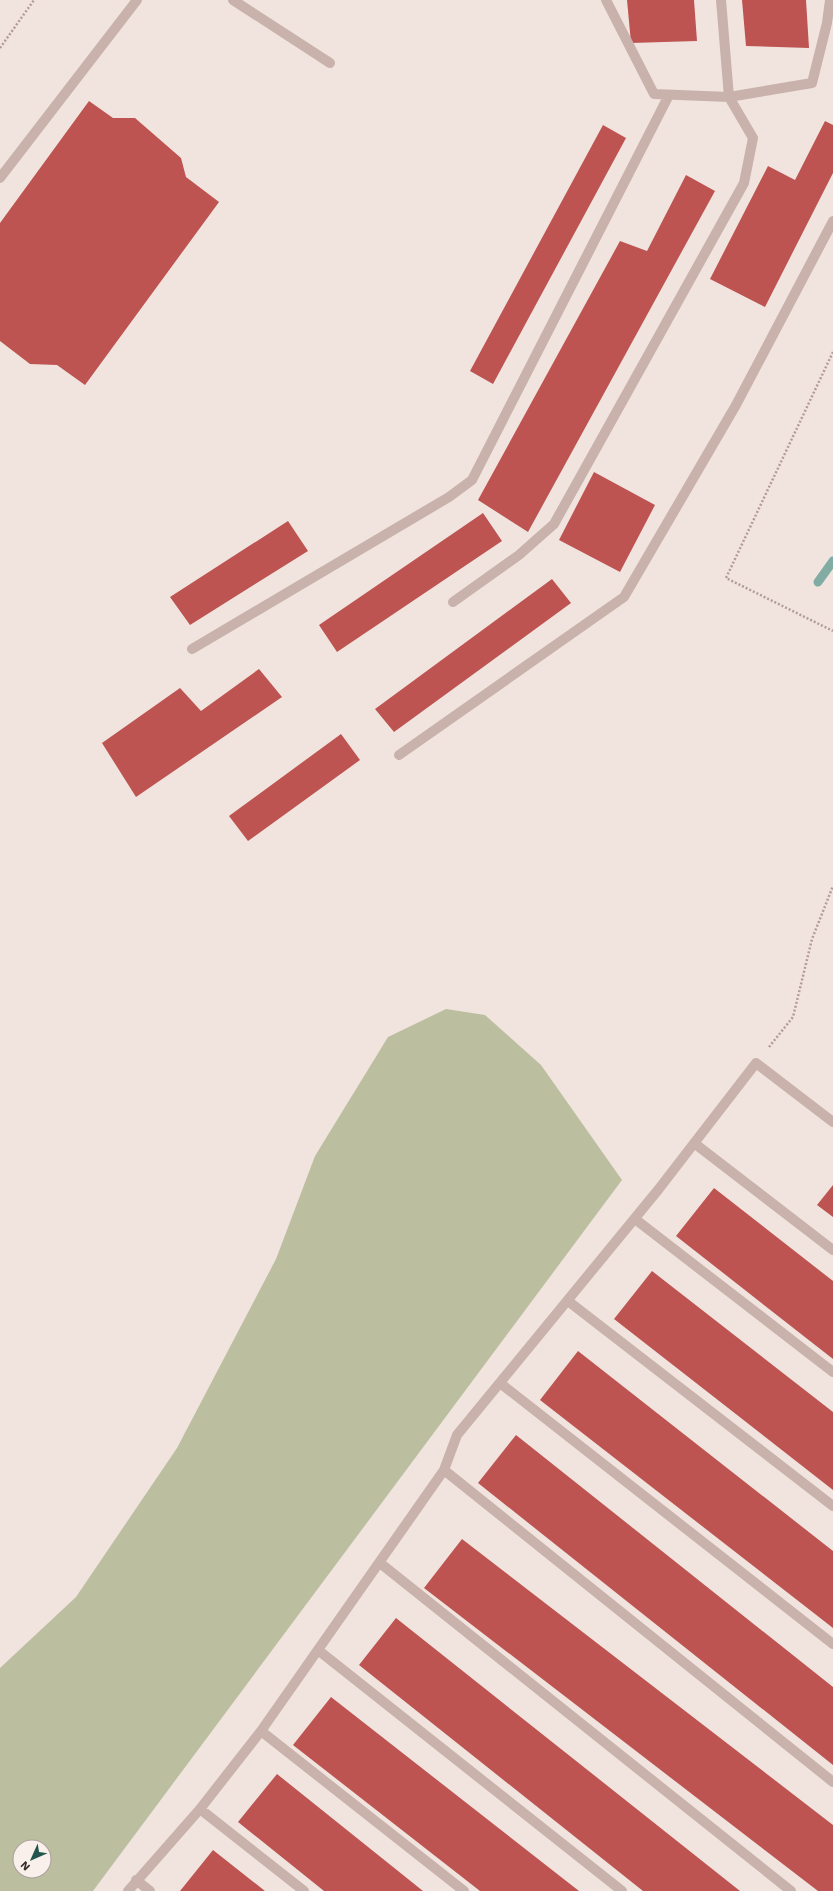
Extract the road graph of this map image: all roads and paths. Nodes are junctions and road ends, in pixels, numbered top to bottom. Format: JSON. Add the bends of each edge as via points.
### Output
{"nodes":[{"id":1,"x":34,"y":0,"type":"edge"},
{"id":2,"x":137,"y":0,"type":"edge"},
{"id":3,"x":233,"y":0,"type":"edge"},
{"id":4,"x":606,"y":0,"type":"edge"},
{"id":5,"x":721,"y":0,"type":"edge"},
{"id":6,"x":830,"y":0,"type":"edge"},
{"id":7,"x":0,"y":48,"type":"edge"},
{"id":8,"x":330,"y":63,"type":"dead end"},
{"id":9,"x":669,"y":95,"type":"junction"},
{"id":10,"x":729,"y":97,"type":"junction"},
{"id":11,"x":0,"y":178,"type":"edge"},
{"id":12,"x":833,"y":221,"type":"edge"},
{"id":13,"x":833,"y":352,"type":"edge"},
{"id":14,"x":453,"y":602,"type":"dead end"},
{"id":15,"x":833,"y":631,"type":"edge"},
{"id":16,"x":192,"y":649,"type":"dead end"},
{"id":17,"x":399,"y":755,"type":"dead end"},
{"id":18,"x":833,"y":886,"type":"edge"},
{"id":19,"x":756,"y":1063,"type":"junction"},
{"id":20,"x":833,"y":1122,"type":"edge"},
{"id":21,"x":694,"y":1143,"type":"junction"},
{"id":22,"x":635,"y":1219,"type":"junction"},
{"id":23,"x":833,"y":1250,"type":"edge"},
{"id":24,"x":568,"y":1301,"type":"junction"},
{"id":25,"x":833,"y":1372,"type":"edge"},
{"id":26,"x":500,"y":1384,"type":"junction"},
{"id":27,"x":444,"y":1470,"type":"junction"},
{"id":28,"x":833,"y":1506,"type":"edge"},
{"id":29,"x":380,"y":1562,"type":"junction"},
{"id":30,"x":833,"y":1644,"type":"edge"},
{"id":31,"x":318,"y":1650,"type":"junction"},
{"id":32,"x":261,"y":1731,"type":"junction"},
{"id":33,"x":833,"y":1782,"type":"edge"},
{"id":34,"x":200,"y":1809,"type":"junction"},
{"id":35,"x":136,"y":1880,"type":"junction"},
{"id":36,"x":128,"y":1891,"type":"edge"},
{"id":37,"x":150,"y":1891,"type":"edge"},
{"id":38,"x":304,"y":1891,"type":"edge"},
{"id":39,"x":464,"y":1891,"type":"edge"},
{"id":40,"x":622,"y":1891,"type":"edge"},
{"id":41,"x":791,"y":1891,"type":"edge"}],
"edges":[{"from":1,"to":7,"type":"path"},
{"from":2,"to":11,"type":"lane"},
{"from":3,"to":8,"type":"lane"},
{"from":4,"to":9,"type":"lane","via":[[654,94]]},
{"from":5,"to":10,"type":"lane"},
{"from":6,"to":10,"type":"lane","via":[[812,83]]},
{"from":9,"to":10,"type":"lane"},
{"from":9,"to":16,"type":"lane","via":[[472,480]]},
{"from":10,"to":14,"type":"lane","via":[[753,138],[744,183],[554,524],[519,555]]},
{"from":12,"to":17,"type":"lane","via":[[736,405],[624,597]]},
{"from":13,"to":15,"type":"path","via":[[726,578]]},
{"from":18,"to":19,"type":"path","via":[[812,939],[793,1017]]},
{"from":19,"to":20,"type":"lane"},
{"from":19,"to":21,"type":"lane"},
{"from":21,"to":22,"type":"lane"},
{"from":21,"to":23,"type":"lane"},
{"from":22,"to":24,"type":"lane"},
{"from":22,"to":25,"type":"lane"},
{"from":24,"to":26,"type":"lane"},
{"from":24,"to":28,"type":"lane"},
{"from":26,"to":27,"type":"lane","via":[[457,1435]]},
{"from":26,"to":30,"type":"lane"},
{"from":27,"to":29,"type":"lane"},
{"from":27,"to":33,"type":"lane"},
{"from":29,"to":31,"type":"lane"},
{"from":29,"to":41,"type":"lane"},
{"from":31,"to":32,"type":"lane"},
{"from":31,"to":40,"type":"lane"},
{"from":32,"to":34,"type":"lane"},
{"from":32,"to":39,"type":"lane"},
{"from":34,"to":35,"type":"lane"},
{"from":34,"to":38,"type":"lane"},
{"from":35,"to":36,"type":"lane"},
{"from":35,"to":37,"type":"lane"}]}
